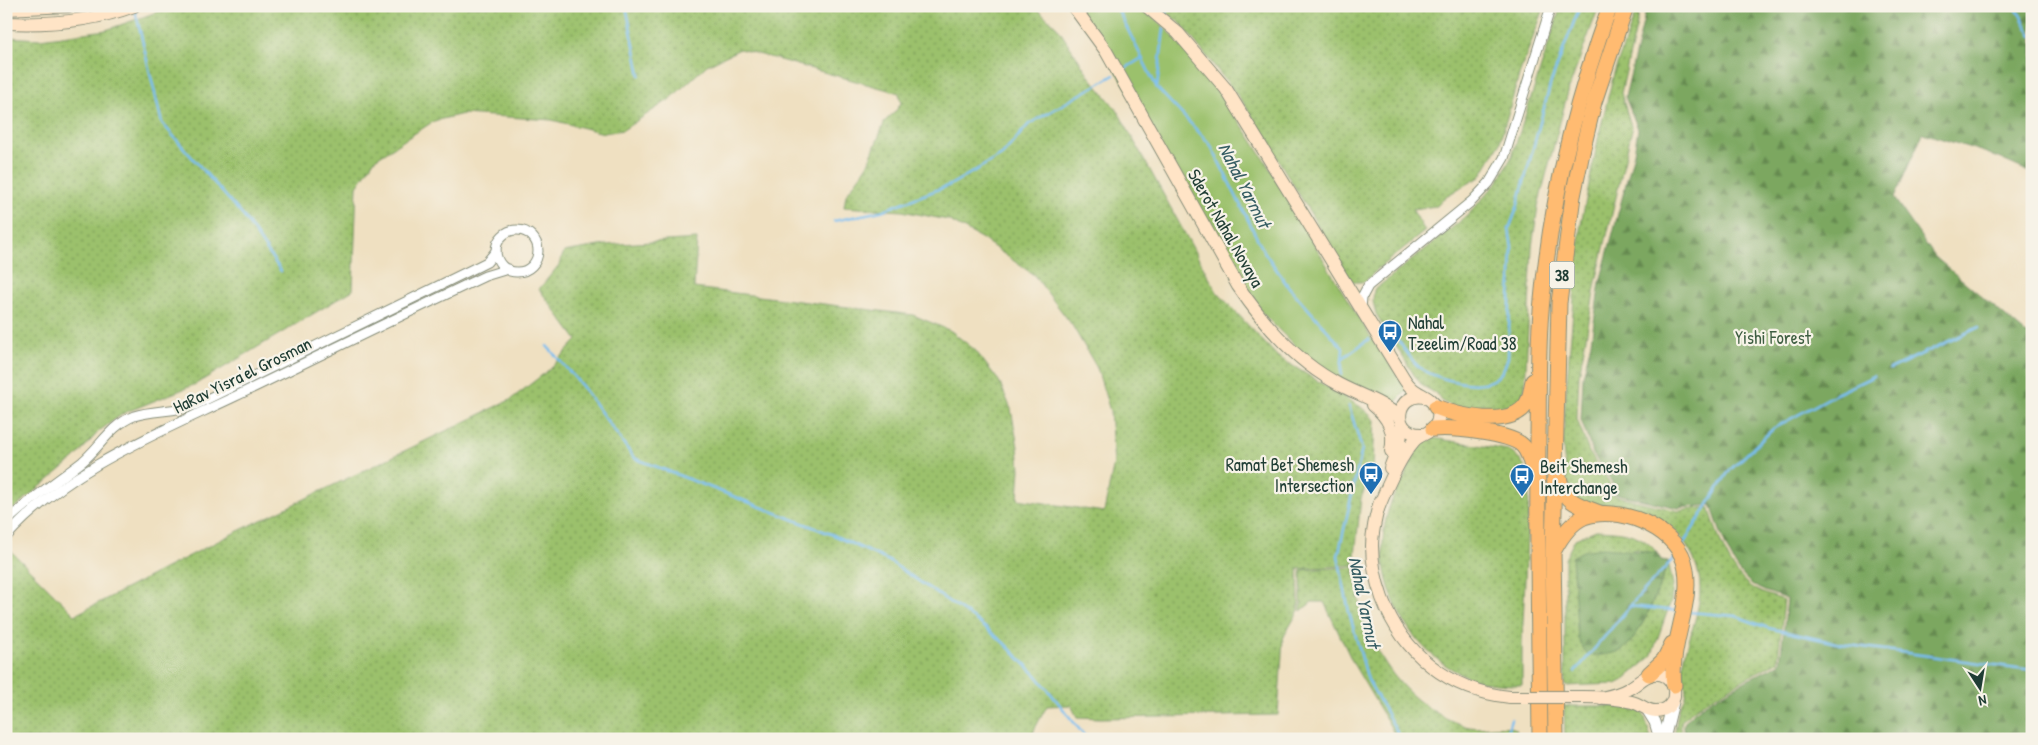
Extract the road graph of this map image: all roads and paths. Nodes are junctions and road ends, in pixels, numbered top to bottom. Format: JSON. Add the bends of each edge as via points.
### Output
{"nodes":[{"id":1,"x":68,"y":6,"type":"edge"},
{"id":2,"x":134,"y":6,"type":"edge"},
{"id":3,"x":1073,"y":6,"type":"edge"},
{"id":4,"x":1146,"y":6,"type":"edge"},
{"id":5,"x":1551,"y":6,"type":"edge"},
{"id":6,"x":1610,"y":6,"type":"edge"},
{"id":7,"x":1626,"y":6,"type":"edge"},
{"id":8,"x":6,"y":9,"type":"edge"},
{"id":9,"x":6,"y":23,"type":"edge"},
{"id":10,"x":496,"y":251,"type":"junction"},
{"id":11,"x":508,"y":269,"type":"junction"},
{"id":12,"x":1343,"y":282,"type":"junction"},
{"id":13,"x":1368,"y":286,"type":"junction"},
{"id":14,"x":1363,"y":314,"type":"junction"},
{"id":15,"x":1539,"y":340,"type":"junction"},
{"id":16,"x":1364,"y":398,"type":"junction"},
{"id":17,"x":1431,"y":402,"type":"junction"},
{"id":18,"x":1401,"y":421,"type":"junction"},
{"id":19,"x":1427,"y":432,"type":"junction"},
{"id":20,"x":1555,"y":457,"type":"junction"},
{"id":21,"x":1383,"y":488,"type":"junction"},
{"id":22,"x":1378,"y":509,"type":"junction"},
{"id":23,"x":1537,"y":512,"type":"junction"},
{"id":24,"x":1604,"y":514,"type":"junction"},
{"id":25,"x":6,"y":522,"type":"edge"},
{"id":26,"x":6,"y":537,"type":"edge"},
{"id":27,"x":1553,"y":552,"type":"junction"},
{"id":28,"x":1677,"y":634,"type":"junction"},
{"id":29,"x":1644,"y":678,"type":"junction"},
{"id":30,"x":1674,"y":685,"type":"junction"},
{"id":31,"x":1601,"y":698,"type":"junction"},
{"id":32,"x":1673,"y":702,"type":"junction"},
{"id":33,"x":1644,"y":707,"type":"junction"},
{"id":34,"x":1540,"y":739,"type":"edge"},
{"id":35,"x":1556,"y":739,"type":"edge"},
{"id":36,"x":1660,"y":739,"type":"edge"},
{"id":37,"x":1664,"y":739,"type":"edge"}],
"edges":[{"from":1,"to":8,"type":"main road"},
{"from":2,"to":9,"type":"main road","via":[[80,20]]},
{"from":3,"to":16,"type":"main road","name":"Sderot Nahal Novaya","via":[[1111,60],[1253,309],[1310,366]]},
{"from":4,"to":12,"type":"main road","via":[[1178,33],[1226,89]]},
{"from":5,"to":13,"type":"street","via":[[1504,158],[1489,183],[1472,201]]},
{"from":6,"to":15,"type":"highway","number":"38","via":[[1579,97],[1557,194],[1548,245]]},
{"from":7,"to":20,"type":"highway","number":"38","via":[[1594,102],[1574,196],[1559,303]]},
{"from":10,"to":11,"type":"street","via":[[500,264]]},
{"from":10,"to":11,"type":"street","via":[[500,238],[512,230],[526,232],[535,241],[537,254],[531,266],[520,271]]},
{"from":10,"to":25,"type":"street","name":"HaRav Yisra'el Grosman","via":[[480,266],[194,404],[178,410],[133,417],[114,428],[83,461],[37,494]]},
{"from":11,"to":26,"type":"street","name":"HaRav Yisra'el Grosman","via":[[477,279],[121,452],[65,486]]},
{"from":12,"to":13,"type":"street","via":[[1354,288]]},
{"from":12,"to":14,"type":"main road"},
{"from":13,"to":14,"type":"street","via":[[1362,297]]},
{"from":14,"to":17,"type":"main road","via":[[1408,385]]},
{"from":15,"to":17,"type":"highway","via":[[1531,393],[1527,404],[1518,413],[1488,418],[1453,413]]},
{"from":15,"to":23,"type":"highway","number":"38"},
{"from":16,"to":18,"type":"main road","name":"Sderot Nahal Novaya","via":[[1388,408]]},
{"from":16,"to":21,"type":"main road","via":[[1384,415],[1392,431],[1392,448]]},
{"from":17,"to":18,"type":"main road","via":[[1414,397],[1407,401],[1402,408]]},
{"from":17,"to":19,"type":"main road","via":[[1438,419]]},
{"from":18,"to":19,"type":"main road","via":[[1411,433]]},
{"from":18,"to":21,"type":"main road","via":[[1400,442]]},
{"from":19,"to":22,"type":"main road","via":[[1414,441],[1405,454]]},
{"from":19,"to":23,"type":"highway","via":[[1451,428],[1506,437],[1524,446],[1533,473]]},
{"from":20,"to":24,"type":"highway","via":[[1561,488],[1566,496],[1578,505]]},
{"from":20,"to":27,"type":"highway","number":"38"},
{"from":21,"to":22,"type":"main road"},
{"from":22,"to":31,"type":"main road","bridge":true,"via":[[1372,546],[1376,579],[1390,616],[1404,640],[1428,665],[1454,682],[1483,692],[1510,697]]},
{"from":23,"to":34,"type":"highway","number":"38"},
{"from":24,"to":27,"type":"highway","via":[[1577,521],[1561,537]]},
{"from":24,"to":28,"type":"highway","via":[[1649,524],[1662,531],[1679,549],[1688,584]]},
{"from":27,"to":35,"type":"highway","number":"38"},
{"from":28,"to":29,"type":"highway","via":[[1664,660]]},
{"from":28,"to":30,"type":"highway","via":[[1672,664]]},
{"from":29,"to":30,"type":"main road","via":[[1655,673],[1664,674]]},
{"from":29,"to":31,"type":"main road","via":[[1625,691]]},
{"from":29,"to":33,"type":"main road","via":[[1637,694]]},
{"from":30,"to":32,"type":"main road"},
{"from":31,"to":33,"type":"main road","via":[[1630,701]]},
{"from":32,"to":33,"type":"main road","via":[[1662,710]]},
{"from":32,"to":37,"type":"street"},
{"from":33,"to":36,"type":"street","via":[[1655,722]]}]}
